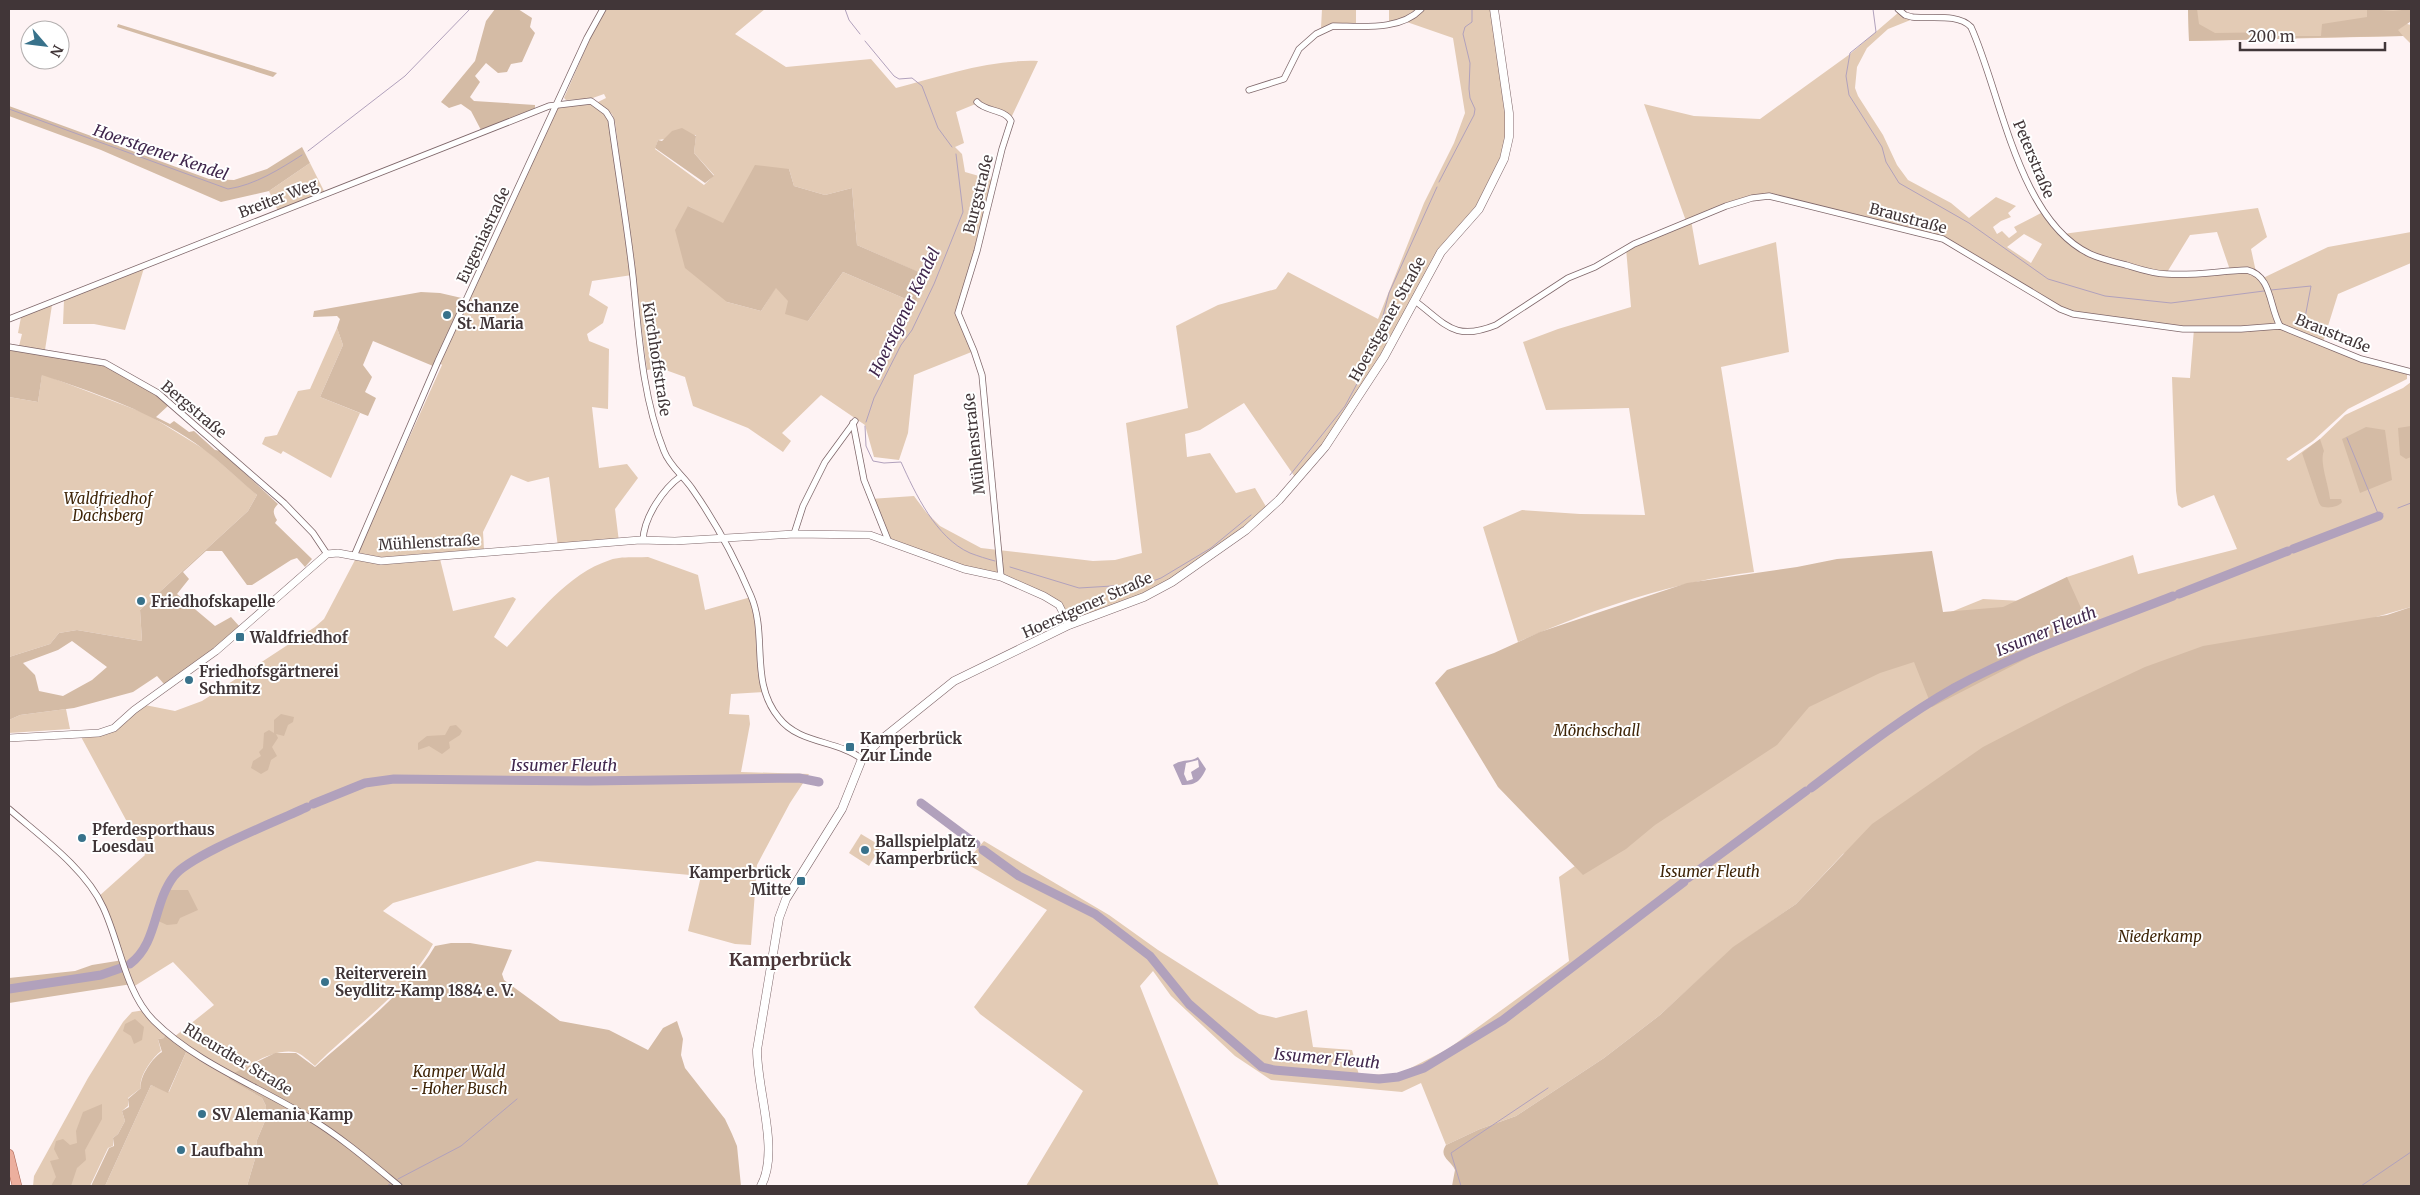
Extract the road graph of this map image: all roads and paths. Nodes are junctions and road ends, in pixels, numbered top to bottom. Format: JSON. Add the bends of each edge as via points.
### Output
{"nodes":[{"id":1,"x":603,"y":9,"type":"edge"},
{"id":2,"x":1421,"y":9,"type":"edge"},
{"id":3,"x":1494,"y":9,"type":"edge"},
{"id":4,"x":1898,"y":9,"type":"edge"},
{"id":5,"x":1248,"y":90,"type":"dead end"},
{"id":6,"x":977,"y":102,"type":"dead end"},
{"id":7,"x":557,"y":104,"type":"junction"},
{"id":8,"x":1415,"y":301,"type":"junction"},
{"id":9,"x":958,"y":313,"type":"joint"},
{"id":10,"x":9,"y":319,"type":"edge"},
{"id":11,"x":2280,"y":326,"type":"junction"},
{"id":12,"x":9,"y":347,"type":"edge"},
{"id":13,"x":2411,"y":372,"type":"edge"},
{"id":14,"x":681,"y":476,"type":"junction"},
{"id":15,"x":794,"y":534,"type":"junction"},
{"id":16,"x":723,"y":537,"type":"junction"},
{"id":17,"x":643,"y":540,"type":"junction"},
{"id":18,"x":888,"y":540,"type":"junction"},
{"id":19,"x":327,"y":554,"type":"junction"},
{"id":20,"x":354,"y":556,"type":"junction"},
{"id":21,"x":1001,"y":577,"type":"junction"},
{"id":22,"x":1069,"y":625,"type":"junction"},
{"id":23,"x":9,"y":738,"type":"edge"},
{"id":24,"x":862,"y":759,"type":"junction"},
{"id":25,"x":9,"y":809,"type":"edge"},
{"id":26,"x":9,"y":1154,"type":"edge"},
{"id":27,"x":17,"y":1186,"type":"edge"},
{"id":28,"x":399,"y":1186,"type":"edge"},
{"id":29,"x":761,"y":1186,"type":"edge"}],
"edges":[{"from":1,"to":7,"type":"street","name":"Eugeniastraße"},
{"from":2,"to":5,"type":"street","via":[[1415,16],[1391,24],[1324,29],[1299,49],[1284,80]]},
{"from":3,"to":8,"type":"main road","name":"Hoerstgener Straße","via":[[1509,113],[1509,137],[1504,159],[1479,208],[1441,252]]},
{"from":4,"to":11,"type":"street","name":"Peterstraße","via":[[1912,17],[1959,19],[1971,27],[2037,203],[2076,246],[2109,261],[2165,274],[2256,272],[2263,278]]},
{"from":6,"to":9,"type":"street","name":"Burgstraße","via":[[984,108],[1007,115],[1011,121]]},
{"from":7,"to":10,"type":"street","name":"Breiter Weg"},
{"from":7,"to":14,"type":"street","name":"Kirchhoffstraße","via":[[591,102],[606,112],[611,120],[643,371],[655,427],[668,460]]},
{"from":7,"to":20,"type":"street","name":"Eugeniastraße","via":[[434,370]]},
{"from":8,"to":11,"type":"street","name":"Braustraße","via":[[1455,330],[1469,333],[1485,330],[1568,278],[1595,267],[1634,244],[1726,206],[1769,196],[1942,239],[2073,314],[2183,328]]},
{"from":8,"to":22,"type":"main road","name":"Hoerstgener Straße","via":[[1384,358],[1326,447],[1279,500],[1222,548],[1172,582],[1129,604]]},
{"from":9,"to":21,"type":"street","name":"Mühlenstraße","via":[[982,375]]},
{"from":11,"to":13,"type":"street","name":"Braustraße","via":[[2362,359]]},
{"from":12,"to":19,"type":"street","name":"Bergstraße","via":[[105,363],[158,393],[284,503],[313,533]]},
{"from":14,"to":16,"type":"street","name":"Kirchhoffstraße","via":[[691,486]]},
{"from":14,"to":17,"type":"street","via":[[656,506]]},
{"from":15,"to":16,"type":"street","name":"Mühlenstraße"},
{"from":15,"to":18,"type":"street","name":"Mühlenstraße","via":[[870,535]]},
{"from":15,"to":18,"type":"street","via":[[825,462],[854,422],[864,480]]},
{"from":16,"to":17,"type":"street","name":"Mühlenstraße"},
{"from":16,"to":24,"type":"street","name":"Kirchhoffstraße","via":[[756,613],[761,678],[772,709],[792,730],[849,750]]},
{"from":17,"to":20,"type":"street","name":"Mühlenstraße","via":[[381,560]]},
{"from":18,"to":21,"type":"street","name":"Mühlenstraße","via":[[964,569]]},
{"from":19,"to":20,"type":"street","name":"Mühlenstraße"},
{"from":19,"to":23,"type":"street","via":[[216,651],[114,728],[99,733]]},
{"from":21,"to":22,"type":"street","name":"Mühlenstraße","via":[[1058,605]]},
{"from":22,"to":24,"type":"main road","name":"Hoerstgener Straße","via":[[954,682],[877,743]]},
{"from":24,"to":29,"type":"main road","name":"Hoerstgener Straße","via":[[842,809],[786,899],[778,918],[757,1050],[769,1161]]},
{"from":25,"to":28,"type":"street","name":"Rheurdter Straße","via":[[94,889],[132,987],[154,1021],[188,1048],[308,1117]]},
{"from":26,"to":27,"type":"main road"}]}
